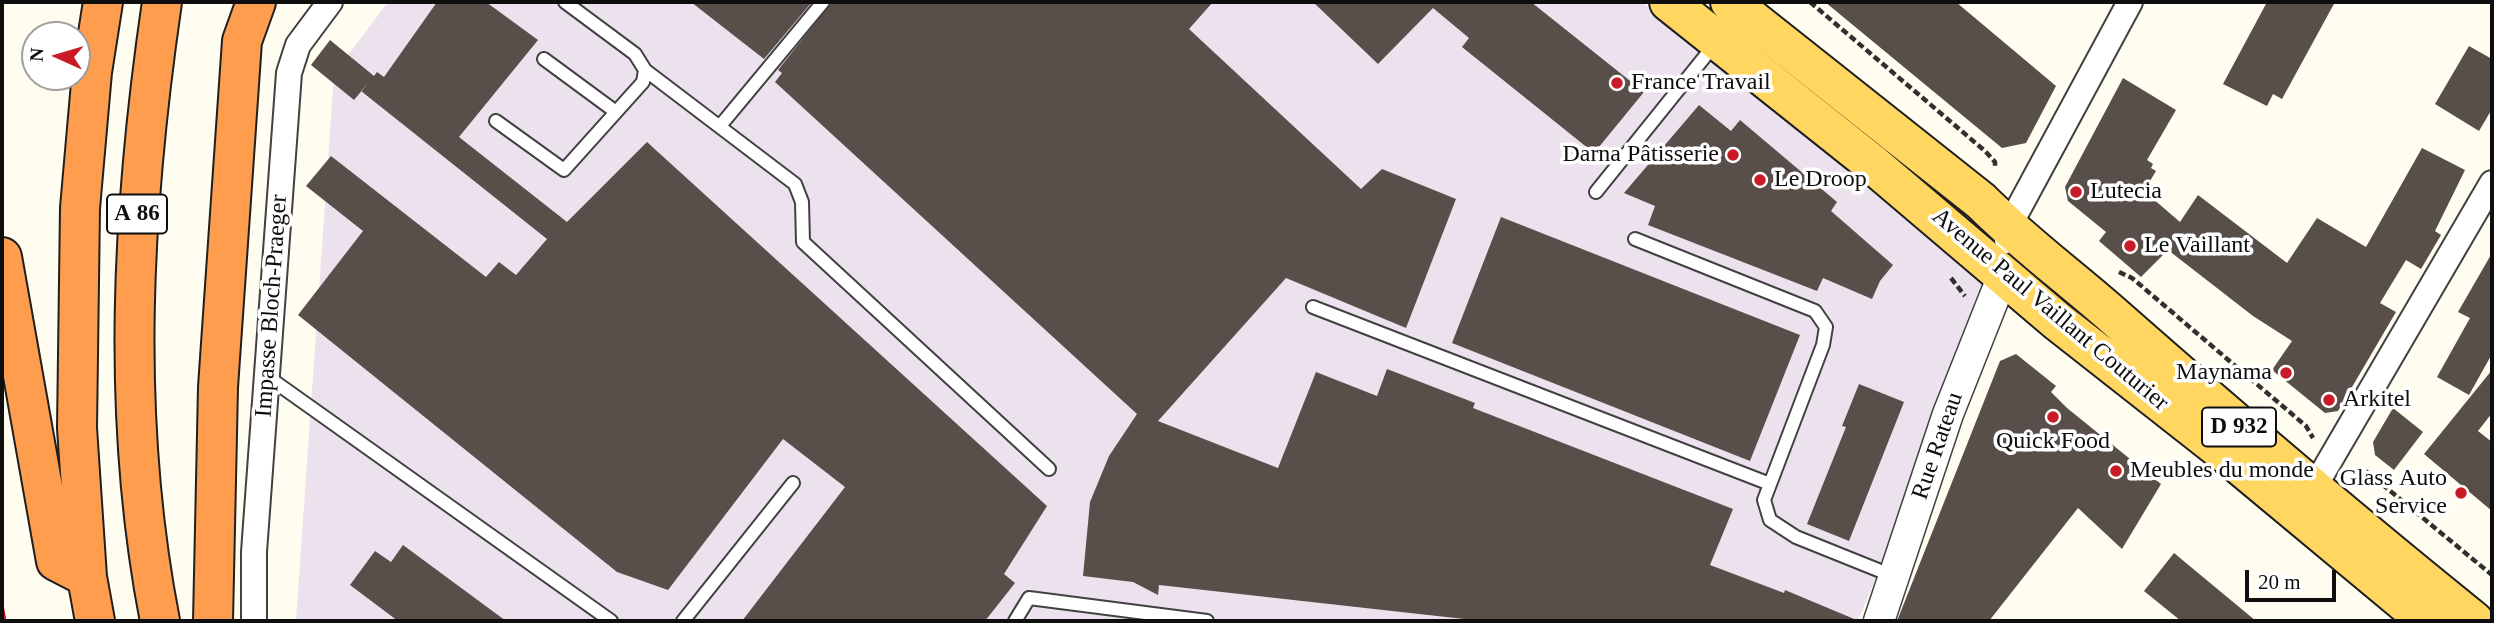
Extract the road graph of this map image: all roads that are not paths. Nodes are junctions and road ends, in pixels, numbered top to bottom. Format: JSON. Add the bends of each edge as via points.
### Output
{"nodes":[{"id":1,"x":103,"y":2,"type":"edge"},
{"id":2,"x":162,"y":2,"type":"edge"},
{"id":3,"x":256,"y":2,"type":"edge"},
{"id":4,"x":330,"y":2,"type":"edge"},
{"id":5,"x":565,"y":2,"type":"edge"},
{"id":6,"x":823,"y":2,"type":"edge"},
{"id":7,"x":1669,"y":2,"type":"edge"},
{"id":8,"x":1730,"y":2,"type":"edge"},
{"id":9,"x":2130,"y":2,"type":"edge"},
{"id":10,"x":1718,"y":41,"type":"junction"},
{"id":11,"x":544,"y":60,"type":"dead end"},
{"id":12,"x":645,"y":69,"type":"junction"},
{"id":13,"x":616,"y":112,"type":"junction"},
{"id":14,"x":496,"y":121,"type":"dead end"},
{"id":15,"x":720,"y":126,"type":"junction"},
{"id":16,"x":2492,"y":183,"type":"edge"},
{"id":17,"x":1596,"y":192,"type":"dead end"},
{"id":18,"x":2008,"y":228,"type":"junction"},
{"id":19,"x":1635,"y":239,"type":"dead end"},
{"id":20,"x":2,"y":257,"type":"edge"},
{"id":21,"x":2004,"y":273,"type":"junction"},
{"id":22,"x":1313,"y":307,"type":"dead end"},
{"id":23,"x":268,"y":377,"type":"junction"},
{"id":24,"x":1049,"y":469,"type":"dead end"},
{"id":25,"x":793,"y":484,"type":"dead end"},
{"id":26,"x":1770,"y":484,"type":"junction"},
{"id":27,"x":2312,"y":491,"type":"junction"},
{"id":28,"x":1893,"y":576,"type":"junction"},
{"id":29,"x":88,"y":577,"type":"junction"},
{"id":30,"x":95,"y":621,"type":"edge"},
{"id":31,"x":160,"y":621,"type":"edge"},
{"id":32,"x":213,"y":621,"type":"edge"},
{"id":33,"x":254,"y":621,"type":"edge"},
{"id":34,"x":611,"y":621,"type":"edge"},
{"id":35,"x":683,"y":621,"type":"edge"},
{"id":36,"x":1015,"y":621,"type":"edge"},
{"id":37,"x":1207,"y":621,"type":"edge"},
{"id":38,"x":1879,"y":621,"type":"edge"},
{"id":39,"x":2427,"y":621,"type":"edge"},
{"id":40,"x":2473,"y":621,"type":"edge"}],
"edges":[{"from":1,"to":29,"type":"highway","number":"A 86","via":[[79,208],[77,428]]},
{"from":2,"to":31,"type":"highway","number":"A 86","via":[[137,215],[133,337],[135,428]]},
{"from":3,"to":32,"type":"highway","via":[[242,41],[232,180],[218,387]]},
{"from":4,"to":23,"type":"street","name":"Impasse Bloch-Praeger","via":[[298,45],[289,73]]},
{"from":5,"to":12,"type":"lane","via":[[635,54]]},
{"from":6,"to":15,"type":"lane"},
{"from":7,"to":10,"type":"main road","name":"Avenue Paul Vaillant Couturier","number":"D 932"},
{"from":8,"to":18,"type":"main road","name":"Avenue Paul Vaillant Couturier","number":"D 932","via":[[1981,201]]},
{"from":9,"to":18,"type":"street"},
{"from":10,"to":17,"type":"lane"},
{"from":10,"to":21,"type":"main road","name":"Avenue Paul Vaillant Couturier","number":"D 932"},
{"from":11,"to":13,"type":"lane"},
{"from":12,"to":13,"type":"lane","via":[[643,82]]},
{"from":12,"to":15,"type":"lane"},
{"from":13,"to":14,"type":"lane","via":[[564,170]]},
{"from":15,"to":24,"type":"lane","via":[[795,184],[802,202],[803,242]]},
{"from":16,"to":27,"type":"street"},
{"from":18,"to":21,"type":"street"},
{"from":18,"to":27,"type":"main road","name":"Avenue Paul Vaillant Couturier","number":"D 932"},
{"from":19,"to":26,"type":"lane","via":[[1815,311],[1826,327]]},
{"from":20,"to":29,"type":"highway","via":[[56,561]]},
{"from":21,"to":28,"type":"street","name":"Rue Rateau","via":[[1948,414]]},
{"from":21,"to":39,"type":"main road","name":"Avenue Paul Vaillant Couturier","number":"D 932"},
{"from":22,"to":26,"type":"lane"},
{"from":23,"to":33,"type":"street","name":"Impasse Bloch-Praeger","via":[[254,552]]},
{"from":23,"to":34,"type":"lane"},
{"from":25,"to":35,"type":"lane"},
{"from":26,"to":28,"type":"lane","via":[[1764,500],[1770,520],[1796,537]]},
{"from":27,"to":40,"type":"main road","name":"Avenue Paul Vaillant Couturier","number":"D 932"},
{"from":28,"to":38,"type":"street","name":"Rue Rateau"},
{"from":29,"to":30,"type":"highway","number":"A 86"},
{"from":36,"to":37,"type":"lane","via":[[1029,598]]}]}
